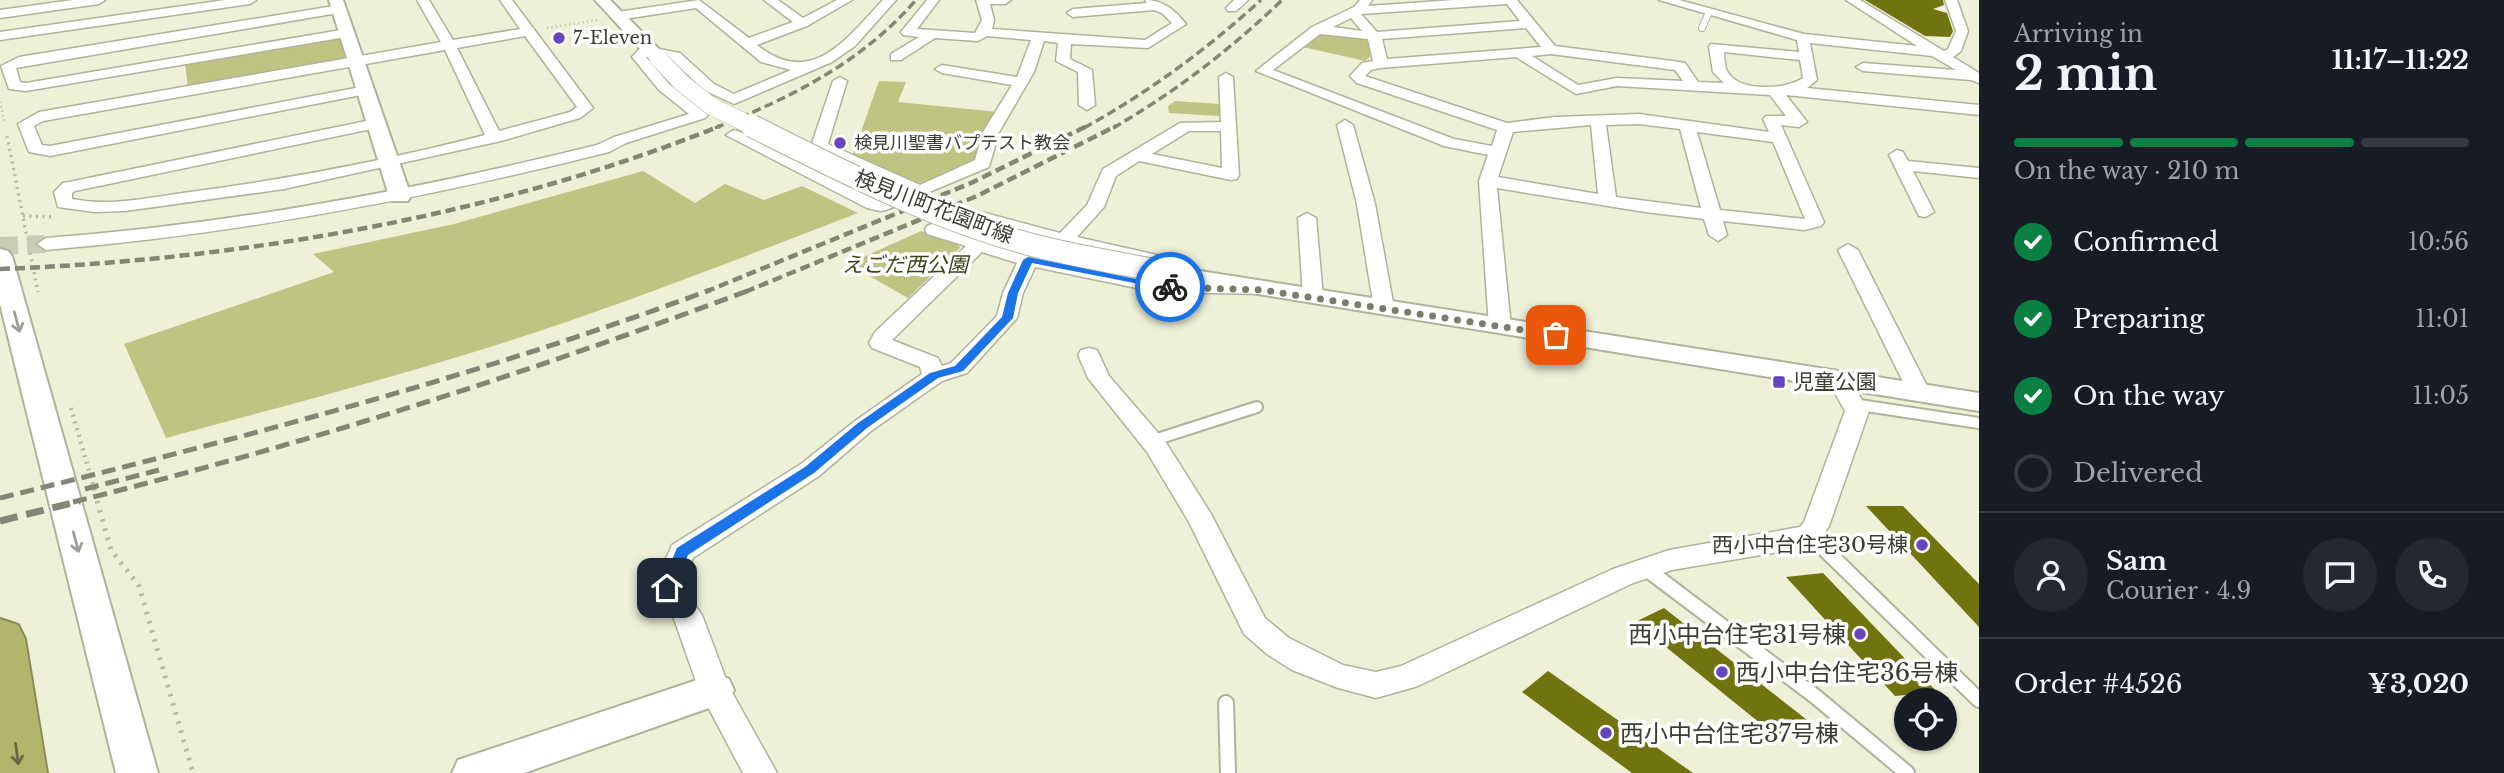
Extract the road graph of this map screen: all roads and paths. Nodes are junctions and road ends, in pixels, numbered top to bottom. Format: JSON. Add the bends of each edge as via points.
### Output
{"nodes":[{"id":1,"x":14,"y":0,"type":"edge"},
{"id":2,"x":99,"y":0,"type":"edge"},
{"id":3,"x":250,"y":0,"type":"edge"},
{"id":4,"x":423,"y":0,"type":"edge"},
{"id":5,"x":506,"y":0,"type":"edge"},
{"id":6,"x":602,"y":0,"type":"edge"},
{"id":7,"x":770,"y":0,"type":"edge"},
{"id":8,"x":846,"y":0,"type":"edge"},
{"id":9,"x":890,"y":0,"type":"edge"},
{"id":10,"x":933,"y":0,"type":"edge"},
{"id":11,"x":982,"y":0,"type":"edge"},
{"id":12,"x":1006,"y":0,"type":"edge"},
{"id":13,"x":1665,"y":0,"type":"edge"},
{"id":14,"x":1852,"y":0,"type":"edge"},
{"id":15,"x":1947,"y":1,"type":"edge"},
{"id":16,"x":697,"y":2,"type":"edge"},
{"id":17,"x":0,"y":3,"type":"edge"},
{"id":18,"x":1153,"y":3,"type":"edge"},
{"id":19,"x":338,"y":5,"type":"edge"},
{"id":20,"x":1359,"y":8,"type":"edge"},
{"id":21,"x":1709,"y":12,"type":"junction"},
{"id":22,"x":1073,"y":13,"type":"dead end"},
{"id":23,"x":0,"y":14,"type":"edge"},
{"id":24,"x":612,"y":17,"type":"junction"},
{"id":25,"x":802,"y":23,"type":"junction"},
{"id":26,"x":1530,"y":24,"type":"junction"},
{"id":27,"x":1702,"y":28,"type":"dead end"},
{"id":28,"x":1324,"y":30,"type":"junction"},
{"id":29,"x":528,"y":31,"type":"junction"},
{"id":30,"x":1037,"y":32,"type":"junction"},
{"id":31,"x":347,"y":33,"type":"junction"},
{"id":32,"x":932,"y":34,"type":"junction"},
{"id":33,"x":982,"y":35,"type":"junction"},
{"id":34,"x":0,"y":36,"type":"edge"},
{"id":35,"x":1375,"y":36,"type":"junction"},
{"id":36,"x":1803,"y":38,"type":"junction"},
{"id":37,"x":1065,"y":39,"type":"junction"},
{"id":38,"x":1126,"y":43,"type":"junction"},
{"id":39,"x":449,"y":44,"type":"junction"},
{"id":40,"x":746,"y":44,"type":"junction"},
{"id":41,"x":1552,"y":50,"type":"junction"},
{"id":42,"x":972,"y":52,"type":"dead end"},
{"id":43,"x":652,"y":53,"type":"junction"},
{"id":44,"x":1519,"y":53,"type":"junction"},
{"id":45,"x":1939,"y":55,"type":"junction"},
{"id":46,"x":896,"y":57,"type":"dead end"},
{"id":47,"x":1806,"y":57,"type":"junction"},
{"id":48,"x":1130,"y":58,"type":"dead end"},
{"id":49,"x":356,"y":60,"type":"junction"},
{"id":50,"x":1380,"y":64,"type":"junction"},
{"id":51,"x":1863,"y":67,"type":"dead end"},
{"id":52,"x":805,"y":69,"type":"junction"},
{"id":53,"x":942,"y":69,"type":"dead end"},
{"id":54,"x":1226,"y":77,"type":"dead end"},
{"id":55,"x":1977,"y":78,"type":"edge"},
{"id":56,"x":840,"y":81,"type":"dead end"},
{"id":57,"x":1020,"y":82,"type":"junction"},
{"id":58,"x":1693,"y":86,"type":"junction"},
{"id":59,"x":1738,"y":88,"type":"junction"},
{"id":60,"x":366,"y":90,"type":"junction"},
{"id":61,"x":1780,"y":90,"type":"junction"},
{"id":62,"x":0,"y":102,"type":"edge"},
{"id":63,"x":1087,"y":105,"type":"dead end"},
{"id":64,"x":1979,"y":110,"type":"edge"},
{"id":65,"x":1598,"y":120,"type":"junction"},
{"id":66,"x":376,"y":124,"type":"junction"},
{"id":67,"x":1345,"y":125,"type":"dead end"},
{"id":68,"x":1687,"y":125,"type":"junction"},
{"id":69,"x":1228,"y":127,"type":"junction"},
{"id":70,"x":1506,"y":128,"type":"junction"},
{"id":71,"x":734,"y":135,"type":"dead end"},
{"id":72,"x":495,"y":138,"type":"junction"},
{"id":73,"x":1779,"y":138,"type":"junction"},
{"id":74,"x":1496,"y":152,"type":"junction"},
{"id":75,"x":1137,"y":156,"type":"junction"},
{"id":76,"x":389,"y":164,"type":"junction"},
{"id":77,"x":1979,"y":173,"type":"edge"},
{"id":78,"x":1488,"y":181,"type":"junction"},
{"id":79,"x":920,"y":191,"type":"junction"},
{"id":80,"x":400,"y":196,"type":"junction"},
{"id":81,"x":1608,"y":201,"type":"junction"},
{"id":82,"x":1925,"y":212,"type":"dead end"},
{"id":83,"x":1713,"y":214,"type":"junction"},
{"id":84,"x":1307,"y":218,"type":"dead end"},
{"id":85,"x":1718,"y":235,"type":"dead end"},
{"id":86,"x":1064,"y":240,"type":"junction"},
{"id":87,"x":46,"y":244,"type":"tunnel mouth"},
{"id":88,"x":978,"y":245,"type":"junction"},
{"id":89,"x":1848,"y":250,"type":"dead end"},
{"id":90,"x":0,"y":256,"type":"edge"},
{"id":91,"x":1028,"y":260,"type":"junction"},
{"id":92,"x":1189,"y":277,"type":"junction"},
{"id":93,"x":1262,"y":290,"type":"junction"},
{"id":94,"x":1313,"y":298,"type":"junction"},
{"id":95,"x":41,"y":304,"type":"dead end"},
{"id":96,"x":1384,"y":308,"type":"junction"},
{"id":97,"x":1500,"y":327,"type":"junction"},
{"id":98,"x":1089,"y":355,"type":"dead end"},
{"id":99,"x":934,"y":376,"type":"junction"},
{"id":100,"x":1838,"y":379,"type":"junction"},
{"id":101,"x":1919,"y":392,"type":"junction"},
{"id":102,"x":67,"y":395,"type":"dead end"},
{"id":103,"x":1979,"y":402,"type":"edge"},
{"id":104,"x":1853,"y":404,"type":"junction"},
{"id":105,"x":1257,"y":407,"type":"dead end"},
{"id":106,"x":1979,"y":424,"type":"edge"},
{"id":107,"x":1152,"y":441,"type":"junction"},
{"id":108,"x":1809,"y":534,"type":"junction"},
{"id":109,"x":1645,"y":568,"type":"junction"},
{"id":110,"x":0,"y":639,"type":"edge"},
{"id":111,"x":715,"y":690,"type":"junction"},
{"id":112,"x":1979,"y":700,"type":"edge"},
{"id":113,"x":1226,"y":703,"type":"dead end"},
{"id":114,"x":19,"y":773,"type":"edge"},
{"id":115,"x":137,"y":773,"type":"edge"},
{"id":116,"x":193,"y":773,"type":"edge"},
{"id":117,"x":473,"y":773,"type":"edge"},
{"id":118,"x":760,"y":773,"type":"edge"},
{"id":119,"x":1228,"y":773,"type":"edge"},
{"id":120,"x":1907,"y":773,"type":"edge"}],
"edges":[{"from":1,"to":17,"type":"street"},
{"from":2,"to":23,"type":"street"},
{"from":3,"to":34,"type":"street"},
{"from":4,"to":39,"type":"street"},
{"from":5,"to":29,"type":"street"},
{"from":6,"to":24,"type":"street","name":"検見川町花園町線"},
{"from":7,"to":25,"type":"street"},
{"from":8,"to":25,"type":"street"},
{"from":9,"to":52,"type":"street","via":[[850,43]]},
{"from":10,"to":32,"type":"street","via":[[908,33]]},
{"from":11,"to":12,"type":"street"},
{"from":11,"to":33,"type":"street","via":[[990,19]]},
{"from":13,"to":21,"type":"street"},
{"from":14,"to":45,"type":"street"},
{"from":15,"to":45,"type":"street","via":[[1962,31],[1954,51]]},
{"from":16,"to":24,"type":"street"},
{"from":16,"to":40,"type":"street"},
{"from":18,"to":22,"type":"street"},
{"from":18,"to":38,"type":"street","via":[[1180,24],[1148,44]]},
{"from":19,"to":31,"type":"street"},
{"from":19,"to":31,"type":"street","via":[[8,66],[14,86],[26,87]]},
{"from":20,"to":26,"type":"street","via":[[1510,0]]},
{"from":20,"to":28,"type":"street"},
{"from":20,"to":35,"type":"street"},
{"from":21,"to":27,"type":"lane"},
{"from":21,"to":36,"type":"street"},
{"from":24,"to":29,"type":"path"},
{"from":24,"to":43,"type":"street","name":"検見川町花園町線"},
{"from":25,"to":40,"type":"street"},
{"from":26,"to":35,"type":"street"},
{"from":26,"to":41,"type":"street"},
{"from":28,"to":35,"type":"street"},
{"from":28,"to":74,"type":"street","via":[[1317,30],[1264,71],[1450,143]]},
{"from":29,"to":39,"type":"street"},
{"from":29,"to":72,"type":"street","via":[[585,108]]},
{"from":30,"to":33,"type":"street"},
{"from":30,"to":37,"type":"street"},
{"from":30,"to":57,"type":"street"},
{"from":31,"to":49,"type":"street"},
{"from":32,"to":33,"type":"street"},
{"from":32,"to":46,"type":"street"},
{"from":33,"to":42,"type":"street","via":[[982,44]]},
{"from":35,"to":50,"type":"street"},
{"from":36,"to":45,"type":"street"},
{"from":36,"to":47,"type":"street"},
{"from":37,"to":38,"type":"street","via":[[1097,37]]},
{"from":37,"to":63,"type":"street","via":[[1063,61],[1084,70]]},
{"from":38,"to":48,"type":"street"},
{"from":39,"to":49,"type":"street"},
{"from":39,"to":72,"type":"street"},
{"from":40,"to":52,"type":"street","via":[[766,59]]},
{"from":41,"to":44,"type":"street"},
{"from":41,"to":58,"type":"street","via":[[1680,66]]},
{"from":43,"to":52,"type":"street","via":[[675,55],[709,87],[734,100]]},
{"from":43,"to":80,"type":"street","via":[[639,57],[664,87],[700,115],[603,149]]},
{"from":43,"to":92,"type":"street","name":"検見川町花園町線","bridge":true,"via":[[710,106],[869,184],[954,219],[1043,248]]},
{"from":44,"to":50,"type":"street"},
{"from":44,"to":58,"type":"street","via":[[1576,90],[1617,82]]},
{"from":45,"to":55,"type":"street"},
{"from":47,"to":59,"type":"street","via":[[1716,47],[1720,72]]},
{"from":47,"to":61,"type":"street","via":[[1810,80]]},
{"from":49,"to":60,"type":"street"},
{"from":49,"to":60,"type":"street","via":[[39,117],[26,124],[35,149],[50,150]]},
{"from":50,"to":70,"type":"street","via":[[1367,66],[1357,76]]},
{"from":51,"to":55,"type":"street"},
{"from":53,"to":57,"type":"street"},
{"from":54,"to":69,"type":"street"},
{"from":56,"to":79,"type":"street","via":[[819,146]]},
{"from":57,"to":79,"type":"street","via":[[991,132],[983,163]]},
{"from":58,"to":59,"type":"street"},
{"from":59,"to":61,"type":"street"},
{"from":60,"to":66,"type":"street"},
{"from":61,"to":64,"type":"street"},
{"from":61,"to":73,"type":"street","via":[[1799,122],[1771,120]]},
{"from":62,"to":95,"type":"path"},
{"from":65,"to":68,"type":"street"},
{"from":65,"to":70,"type":"street"},
{"from":65,"to":81,"type":"street"},
{"from":66,"to":76,"type":"street"},
{"from":66,"to":76,"type":"street","via":[[69,187],[63,192],[64,203],[120,206],[265,188]]},
{"from":67,"to":96,"type":"street","via":[[1366,204]]},
{"from":68,"to":73,"type":"street"},
{"from":68,"to":83,"type":"street"},
{"from":69,"to":75,"type":"street","via":[[1186,126]]},
{"from":69,"to":75,"type":"street","via":[[1231,175]]},
{"from":70,"to":74,"type":"street"},
{"from":71,"to":79,"type":"street","via":[[873,204],[880,206]]},
{"from":72,"to":76,"type":"street"},
{"from":73,"to":83,"type":"street","via":[[1815,222],[1804,225]]},
{"from":74,"to":78,"type":"street"},
{"from":75,"to":86,"type":"street","via":[[1110,173],[1095,207]]},
{"from":76,"to":80,"type":"street"},
{"from":77,"to":82,"type":"street","via":[[1899,159]]},
{"from":78,"to":81,"type":"street"},
{"from":78,"to":97,"type":"street"},
{"from":80,"to":87,"type":"street","via":[[264,220]]},
{"from":81,"to":83,"type":"street"},
{"from":83,"to":85,"type":"street"},
{"from":84,"to":94,"type":"street"},
{"from":86,"to":88,"type":"street","via":[[970,214],[934,230]]},
{"from":86,"to":92,"type":"street","via":[[1171,264]]},
{"from":88,"to":91,"type":"street"},
{"from":88,"to":99,"type":"street","via":[[880,343],[930,363]]},
{"from":89,"to":101,"type":"street"},
{"from":90,"to":115,"type":"street","one_way":true},
{"from":91,"to":93,"type":"street","via":[[1156,286]]},
{"from":91,"to":99,"type":"street","via":[[1007,318],[959,369]]},
{"from":92,"to":93,"type":"street","name":"検見川町花園町線"},
{"from":93,"to":94,"type":"street","name":"検見川町花園町線"},
{"from":94,"to":96,"type":"street","name":"検見川町花園町線"},
{"from":96,"to":97,"type":"street","name":"検見川町花園町線"},
{"from":97,"to":100,"type":"street","name":"検見川町花園町線"},
{"from":98,"to":107,"type":"street","via":[[1099,378]]},
{"from":99,"to":111,"type":"street","via":[[810,470],[682,552],[667,588],[687,615]]},
{"from":100,"to":101,"type":"street","name":"検見川町花園町線"},
{"from":100,"to":104,"type":"street"},
{"from":101,"to":103,"type":"street","name":"検見川町花園町線"},
{"from":102,"to":116,"type":"path","via":[[111,550],[139,586]]},
{"from":104,"to":106,"type":"lane"},
{"from":104,"to":108,"type":"street","via":[[1857,411],[1847,445]]},
{"from":105,"to":107,"type":"lane"},
{"from":107,"to":109,"type":"street","via":[[1202,521],[1254,626],[1303,661],[1338,676],[1376,685],[1407,677]]},
{"from":108,"to":109,"type":"street"},
{"from":108,"to":112,"type":"lane"},
{"from":109,"to":120,"type":"lane","via":[[1816,696]]},
{"from":110,"to":114,"type":"highway","one_way":true},
{"from":111,"to":117,"type":"street"},
{"from":111,"to":118,"type":"street"},
{"from":113,"to":119,"type":"lane"}]}
